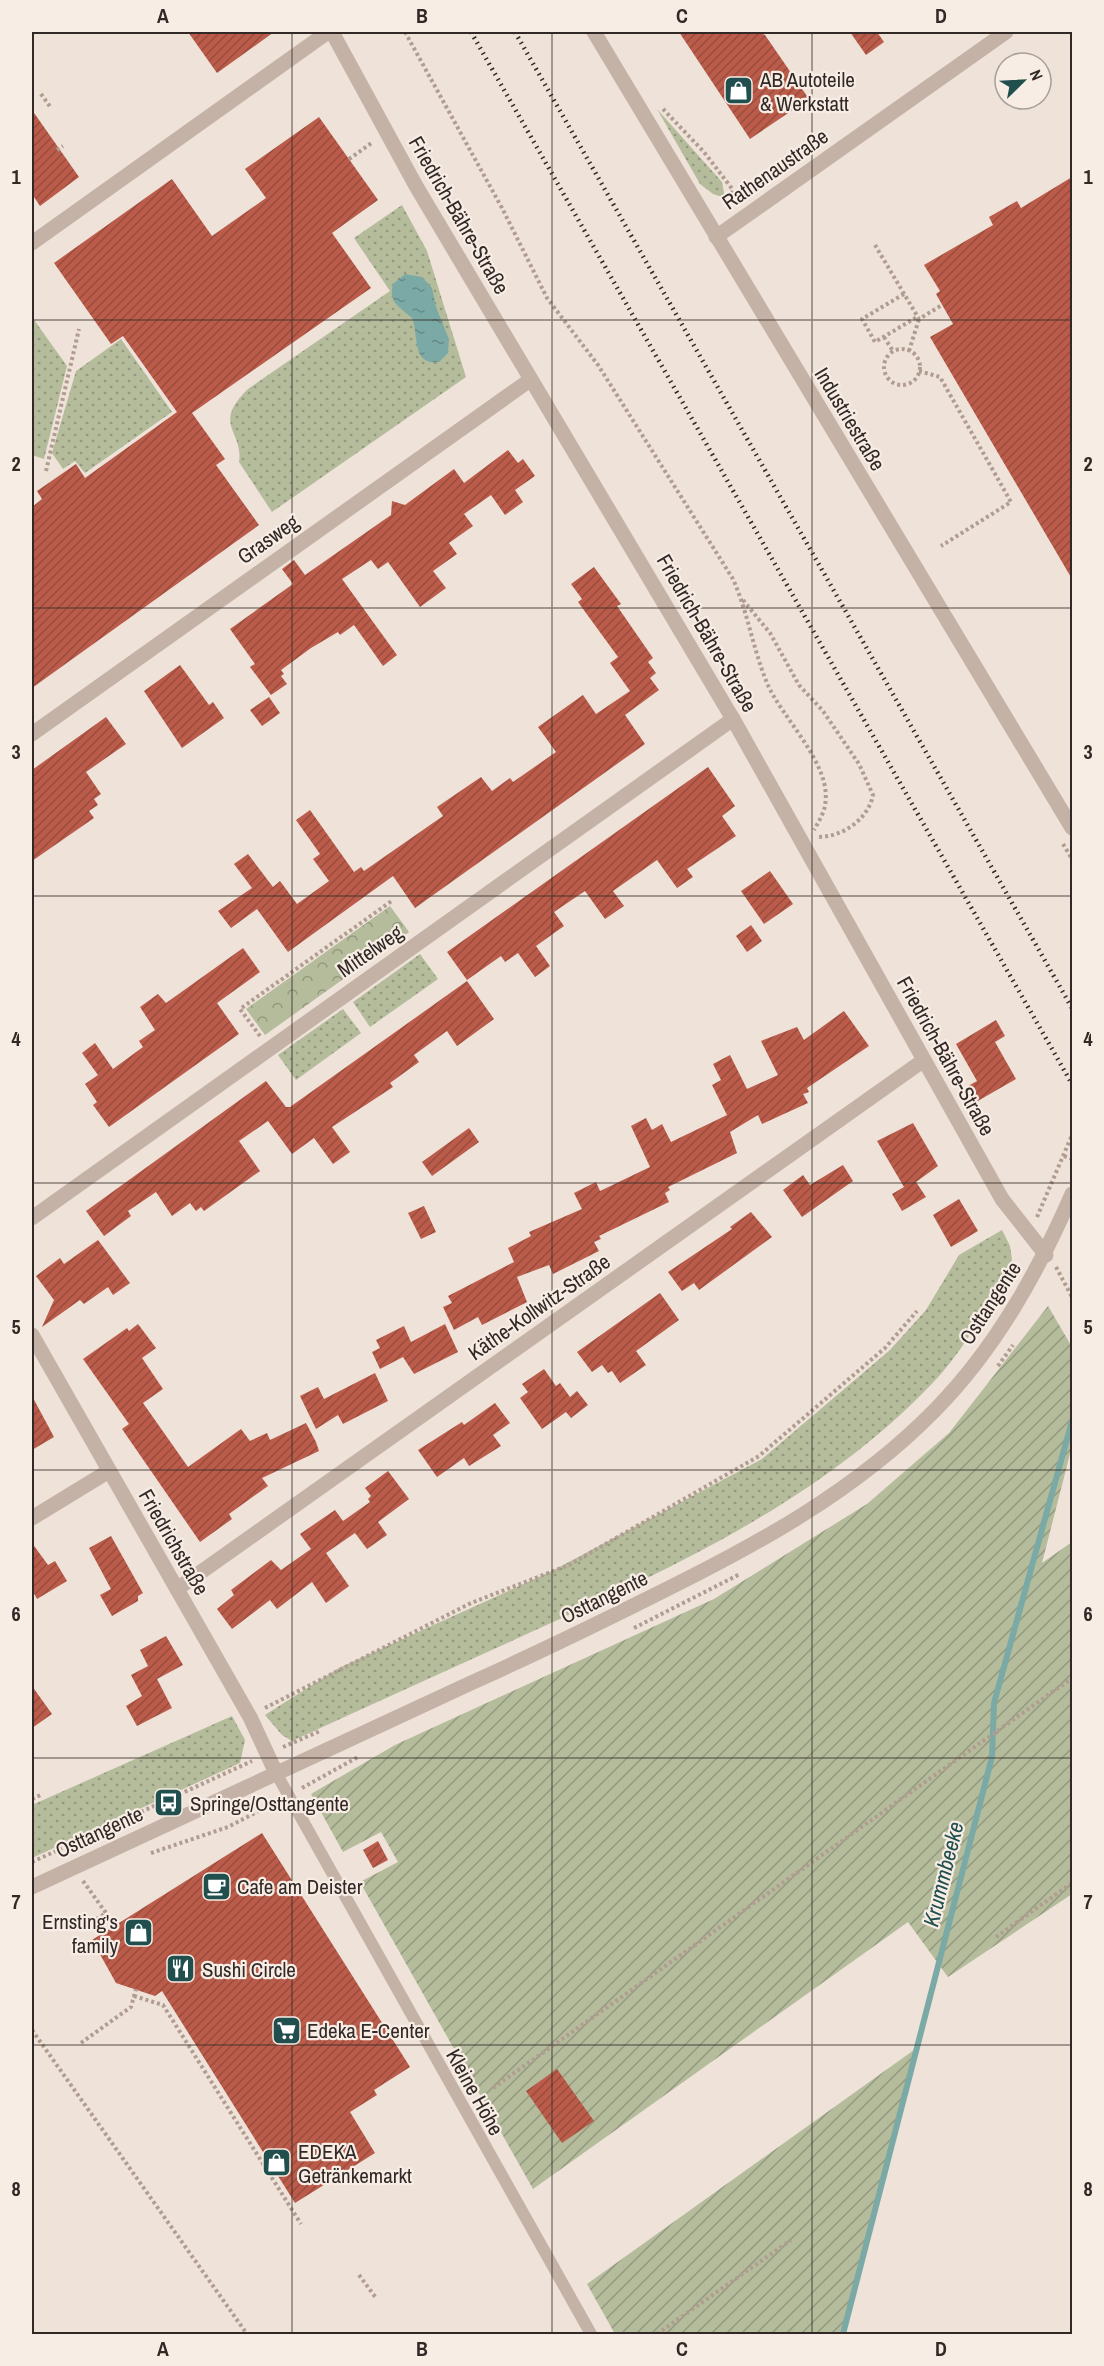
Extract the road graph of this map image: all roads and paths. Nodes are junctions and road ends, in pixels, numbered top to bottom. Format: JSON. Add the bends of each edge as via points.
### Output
{"nodes":[{"id":1,"x":330,"y":32,"type":"edge"},
{"id":2,"x":405,"y":32,"type":"edge"},
{"id":3,"x":594,"y":32,"type":"edge"},
{"id":4,"x":1006,"y":32,"type":"edge"},
{"id":5,"x":41,"y":94,"type":"dead end"},
{"id":6,"x":658,"y":104,"type":"dead end"},
{"id":7,"x":51,"y":108,"type":"dead end"},
{"id":8,"x":374,"y":142,"type":"dead end"},
{"id":9,"x":63,"y":146,"type":"dead end"},
{"id":10,"x":57,"y":150,"type":"dead end"},
{"id":11,"x":349,"y":159,"type":"dead end"},
{"id":12,"x":733,"y":190,"type":"dead end"},
{"id":13,"x":716,"y":237,"type":"junction"},
{"id":14,"x":32,"y":243,"type":"edge"},
{"id":15,"x":875,"y":245,"type":"dead end"},
{"id":16,"x":904,"y":294,"type":"junction"},
{"id":17,"x":942,"y":304,"type":"dead end"},
{"id":18,"x":918,"y":318,"type":"junction"},
{"id":19,"x":79,"y":329,"type":"dead end"},
{"id":20,"x":884,"y":337,"type":"junction"},
{"id":21,"x":893,"y":351,"type":"junction"},
{"id":22,"x":909,"y":351,"type":"junction"},
{"id":23,"x":919,"y":371,"type":"junction"},
{"id":24,"x":530,"y":380,"type":"junction"},
{"id":25,"x":46,"y":471,"type":"dead end"},
{"id":26,"x":941,"y":546,"type":"dead end"},
{"id":27,"x":741,"y":598,"type":"junction"},
{"id":28,"x":733,"y":719,"type":"junction"},
{"id":29,"x":32,"y":734,"type":"edge"},
{"id":30,"x":1072,"y":828,"type":"edge"},
{"id":31,"x":393,"y":900,"type":"dead end"},
{"id":32,"x":262,"y":1040,"type":"dead end"},
{"id":33,"x":924,"y":1060,"type":"junction"},
{"id":34,"x":1072,"y":1135,"type":"edge"},
{"id":35,"x":1064,"y":1155,"type":"junction"},
{"id":36,"x":1072,"y":1159,"type":"edge"},
{"id":37,"x":1072,"y":1194,"type":"edge"},
{"id":38,"x":32,"y":1218,"type":"edge"},
{"id":39,"x":1030,"y":1234,"type":"junction"},
{"id":40,"x":1046,"y":1255,"type":"junction"},
{"id":41,"x":1058,"y":1270,"type":"dead end"},
{"id":42,"x":1072,"y":1297,"type":"edge"},
{"id":43,"x":917,"y":1311,"type":"dead end"},
{"id":44,"x":32,"y":1335,"type":"edge"},
{"id":45,"x":109,"y":1471,"type":"junction"},
{"id":46,"x":32,"y":1518,"type":"edge"},
{"id":47,"x":177,"y":1589,"type":"junction"},
{"id":48,"x":1072,"y":1678,"type":"edge"},
{"id":49,"x":250,"y":1717,"type":"junction"},
{"id":50,"x":331,"y":1726,"type":"dead end"},
{"id":51,"x":268,"y":1754,"type":"junction"},
{"id":52,"x":276,"y":1773,"type":"junction"},
{"id":53,"x":44,"y":1794,"type":"dead end"},
{"id":54,"x":32,"y":1799,"type":"edge"},
{"id":55,"x":32,"y":1862,"type":"edge"},
{"id":56,"x":83,"y":1881,"type":"dead end"},
{"id":57,"x":1072,"y":1883,"type":"edge"},
{"id":58,"x":32,"y":1887,"type":"edge"},
{"id":59,"x":92,"y":1922,"type":"dead end"},
{"id":60,"x":996,"y":1937,"type":"dead end"},
{"id":61,"x":136,"y":1989,"type":"dead end"},
{"id":62,"x":134,"y":1995,"type":"junction"},
{"id":63,"x":32,"y":2030,"type":"edge"},
{"id":64,"x":81,"y":2043,"type":"dead end"},
{"id":65,"x":493,"y":2088,"type":"dead end"},
{"id":66,"x":272,"y":2165,"type":"dead end"},
{"id":67,"x":267,"y":2169,"type":"junction"},
{"id":68,"x":301,"y":2224,"type":"dead end"},
{"id":69,"x":791,"y":2240,"type":"dead end"},
{"id":70,"x":359,"y":2275,"type":"dead end"},
{"id":71,"x":376,"y":2298,"type":"dead end"},
{"id":72,"x":247,"y":2334,"type":"edge"},
{"id":73,"x":591,"y":2334,"type":"edge"},
{"id":74,"x":657,"y":2334,"type":"edge"}],
"edges":[{"from":1,"to":14,"type":"street"},
{"from":1,"to":24,"type":"street","name":"Friedrich-Bähre-Straße"},
{"from":2,"to":27,"type":"path","via":[[547,298],[605,375],[721,557]]},
{"from":3,"to":13,"type":"street","name":"Industriestraße"},
{"from":4,"to":13,"type":"street","name":"Rathenaustraße"},
{"from":5,"to":7,"type":"path"},
{"from":6,"to":12,"type":"path","via":[[704,152]]},
{"from":8,"to":11,"type":"path"},
{"from":9,"to":10,"type":"path"},
{"from":13,"to":30,"type":"street","name":"Industriestraße"},
{"from":15,"to":16,"type":"path"},
{"from":16,"to":18,"type":"path"},
{"from":16,"to":20,"type":"path","via":[[862,319],[875,342]]},
{"from":17,"to":18,"type":"path"},
{"from":18,"to":20,"type":"path"},
{"from":18,"to":22,"type":"path"},
{"from":19,"to":25,"type":"path"},
{"from":20,"to":21,"type":"path"},
{"from":21,"to":22,"type":"path"},
{"from":21,"to":23,"type":"path","via":[[884,369],[891,381],[911,382]]},
{"from":22,"to":23,"type":"path","via":[[917,358]]},
{"from":23,"to":26,"type":"path","via":[[940,376],[1011,502]]},
{"from":24,"to":28,"type":"street","name":"Friedrich-Bähre-Straße"},
{"from":24,"to":29,"type":"street","name":"Grasweg"},
{"from":27,"to":27,"type":"path","via":[[753,648],[769,687],[810,752],[824,786],[826,805],[811,837],[836,835],[853,825],[871,806],[873,795],[859,764],[823,711],[799,685],[770,633]]},
{"from":28,"to":33,"type":"street","name":"Friedrich-Bähre-Straße"},
{"from":28,"to":38,"type":"street","name":"Mittelweg"},
{"from":31,"to":32,"type":"path","via":[[240,1009]]},
{"from":33,"to":39,"type":"street","name":"Friedrich-Bähre-Straße","via":[[1002,1199]]},
{"from":33,"to":47,"type":"street","name":"Käthe-Kollwitz-Straße"},
{"from":34,"to":35,"type":"path"},
{"from":35,"to":36,"type":"path"},
{"from":35,"to":39,"type":"path"},
{"from":37,"to":40,"type":"street","name":"Osttangente"},
{"from":39,"to":40,"type":"street","name":"Friedrich-Bähre-Straße"},
{"from":40,"to":52,"type":"street","name":"Osttangente","via":[[984,1353],[935,1411],[853,1482],[775,1532],[695,1575]]},
{"from":41,"to":42,"type":"path"},
{"from":43,"to":49,"type":"path","via":[[885,1348],[759,1456],[568,1565],[471,1603]]},
{"from":44,"to":45,"type":"street","name":"Friedrichstraße"},
{"from":45,"to":46,"type":"street"},
{"from":45,"to":47,"type":"street","name":"Friedrichstraße"},
{"from":47,"to":49,"type":"street","name":"Friedrichstraße"},
{"from":48,"to":65,"type":"path"},
{"from":49,"to":51,"type":"street","name":"Friedrichstraße"},
{"from":50,"to":51,"type":"path"},
{"from":51,"to":52,"type":"street","name":"Friedrichstraße"},
{"from":51,"to":55,"type":"path"},
{"from":52,"to":58,"type":"street","name":"Osttangente"},
{"from":52,"to":73,"type":"lane","name":"Kleine Höhe"},
{"from":53,"to":54,"type":"path"},
{"from":56,"to":59,"type":"path","via":[[106,1913]]},
{"from":57,"to":60,"type":"path"},
{"from":61,"to":62,"type":"path"},
{"from":62,"to":64,"type":"path","via":[[130,2007]]},
{"from":62,"to":67,"type":"path","via":[[163,2005]]},
{"from":63,"to":72,"type":"path"},
{"from":66,"to":67,"type":"path"},
{"from":67,"to":68,"type":"path"},
{"from":69,"to":74,"type":"path"},
{"from":70,"to":71,"type":"path"}]}
